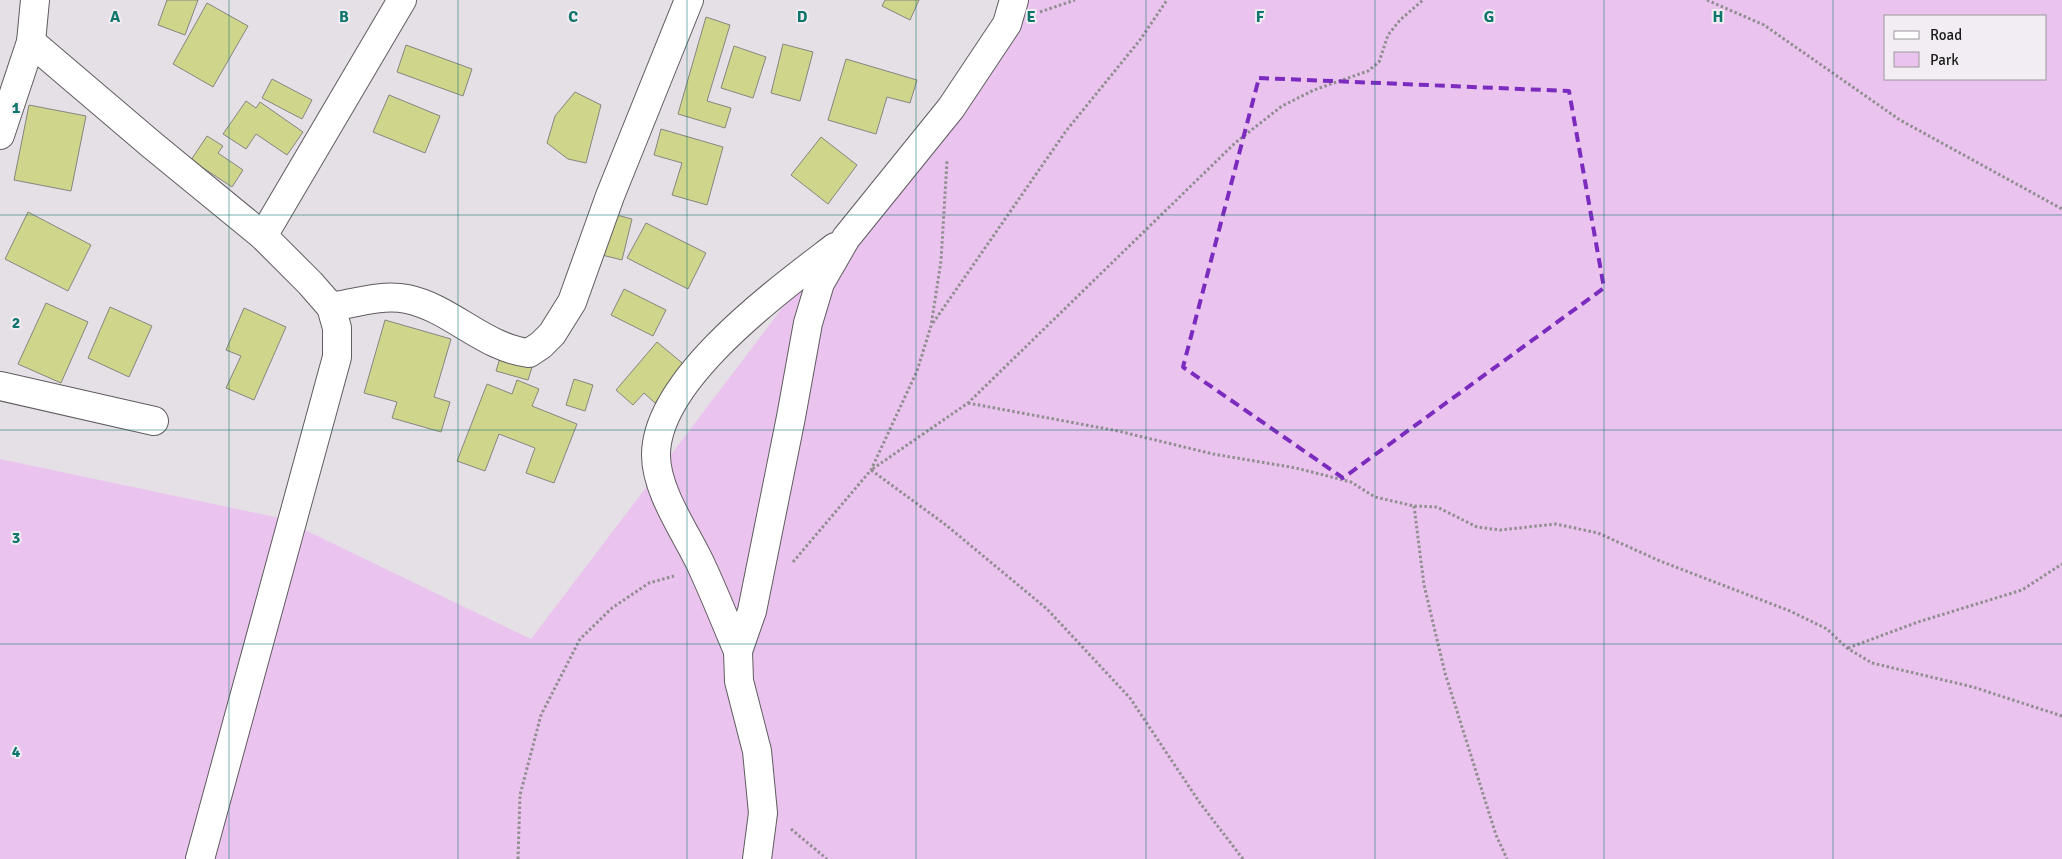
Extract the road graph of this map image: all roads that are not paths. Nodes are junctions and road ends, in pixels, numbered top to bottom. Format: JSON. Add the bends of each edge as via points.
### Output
{"nodes":[{"id":1,"x":35,"y":0,"type":"edge"},
{"id":2,"x":402,"y":0,"type":"edge"},
{"id":3,"x":690,"y":0,"type":"edge"},
{"id":4,"x":1014,"y":0,"type":"edge"},
{"id":5,"x":31,"y":42,"type":"junction"},
{"id":6,"x":0,"y":135,"type":"edge"},
{"id":7,"x":263,"y":236,"type":"junction"},
{"id":8,"x":846,"y":238,"type":"junction"},
{"id":9,"x":331,"y":307,"type":"junction"},
{"id":10,"x":0,"y":386,"type":"edge"},
{"id":11,"x":154,"y":421,"type":"dead end"},
{"id":12,"x":738,"y":651,"type":"junction"},
{"id":13,"x":200,"y":859,"type":"edge"},
{"id":14,"x":758,"y":859,"type":"edge"}],
"edges":[{"from":1,"to":5,"type":"street"},
{"from":2,"to":7,"type":"street"},
{"from":3,"to":9,"type":"street","via":[[610,196],[572,302],[541,345],[529,352],[504,347],[428,305],[406,299],[387,297]]},
{"from":4,"to":8,"type":"street","via":[[1007,24],[951,108]]},
{"from":5,"to":6,"type":"street"},
{"from":5,"to":7,"type":"street"},
{"from":7,"to":9,"type":"street"},
{"from":8,"to":12,"type":"street","via":[[820,284],[808,323],[752,611]]},
{"from":8,"to":12,"type":"street","via":[[724,337],[677,396],[660,428],[656,456],[661,481]]},
{"from":9,"to":13,"type":"street","via":[[337,328],[337,356]]},
{"from":10,"to":11,"type":"street"},
{"from":12,"to":14,"type":"street","via":[[739,681],[757,751],[763,813]]}]}
